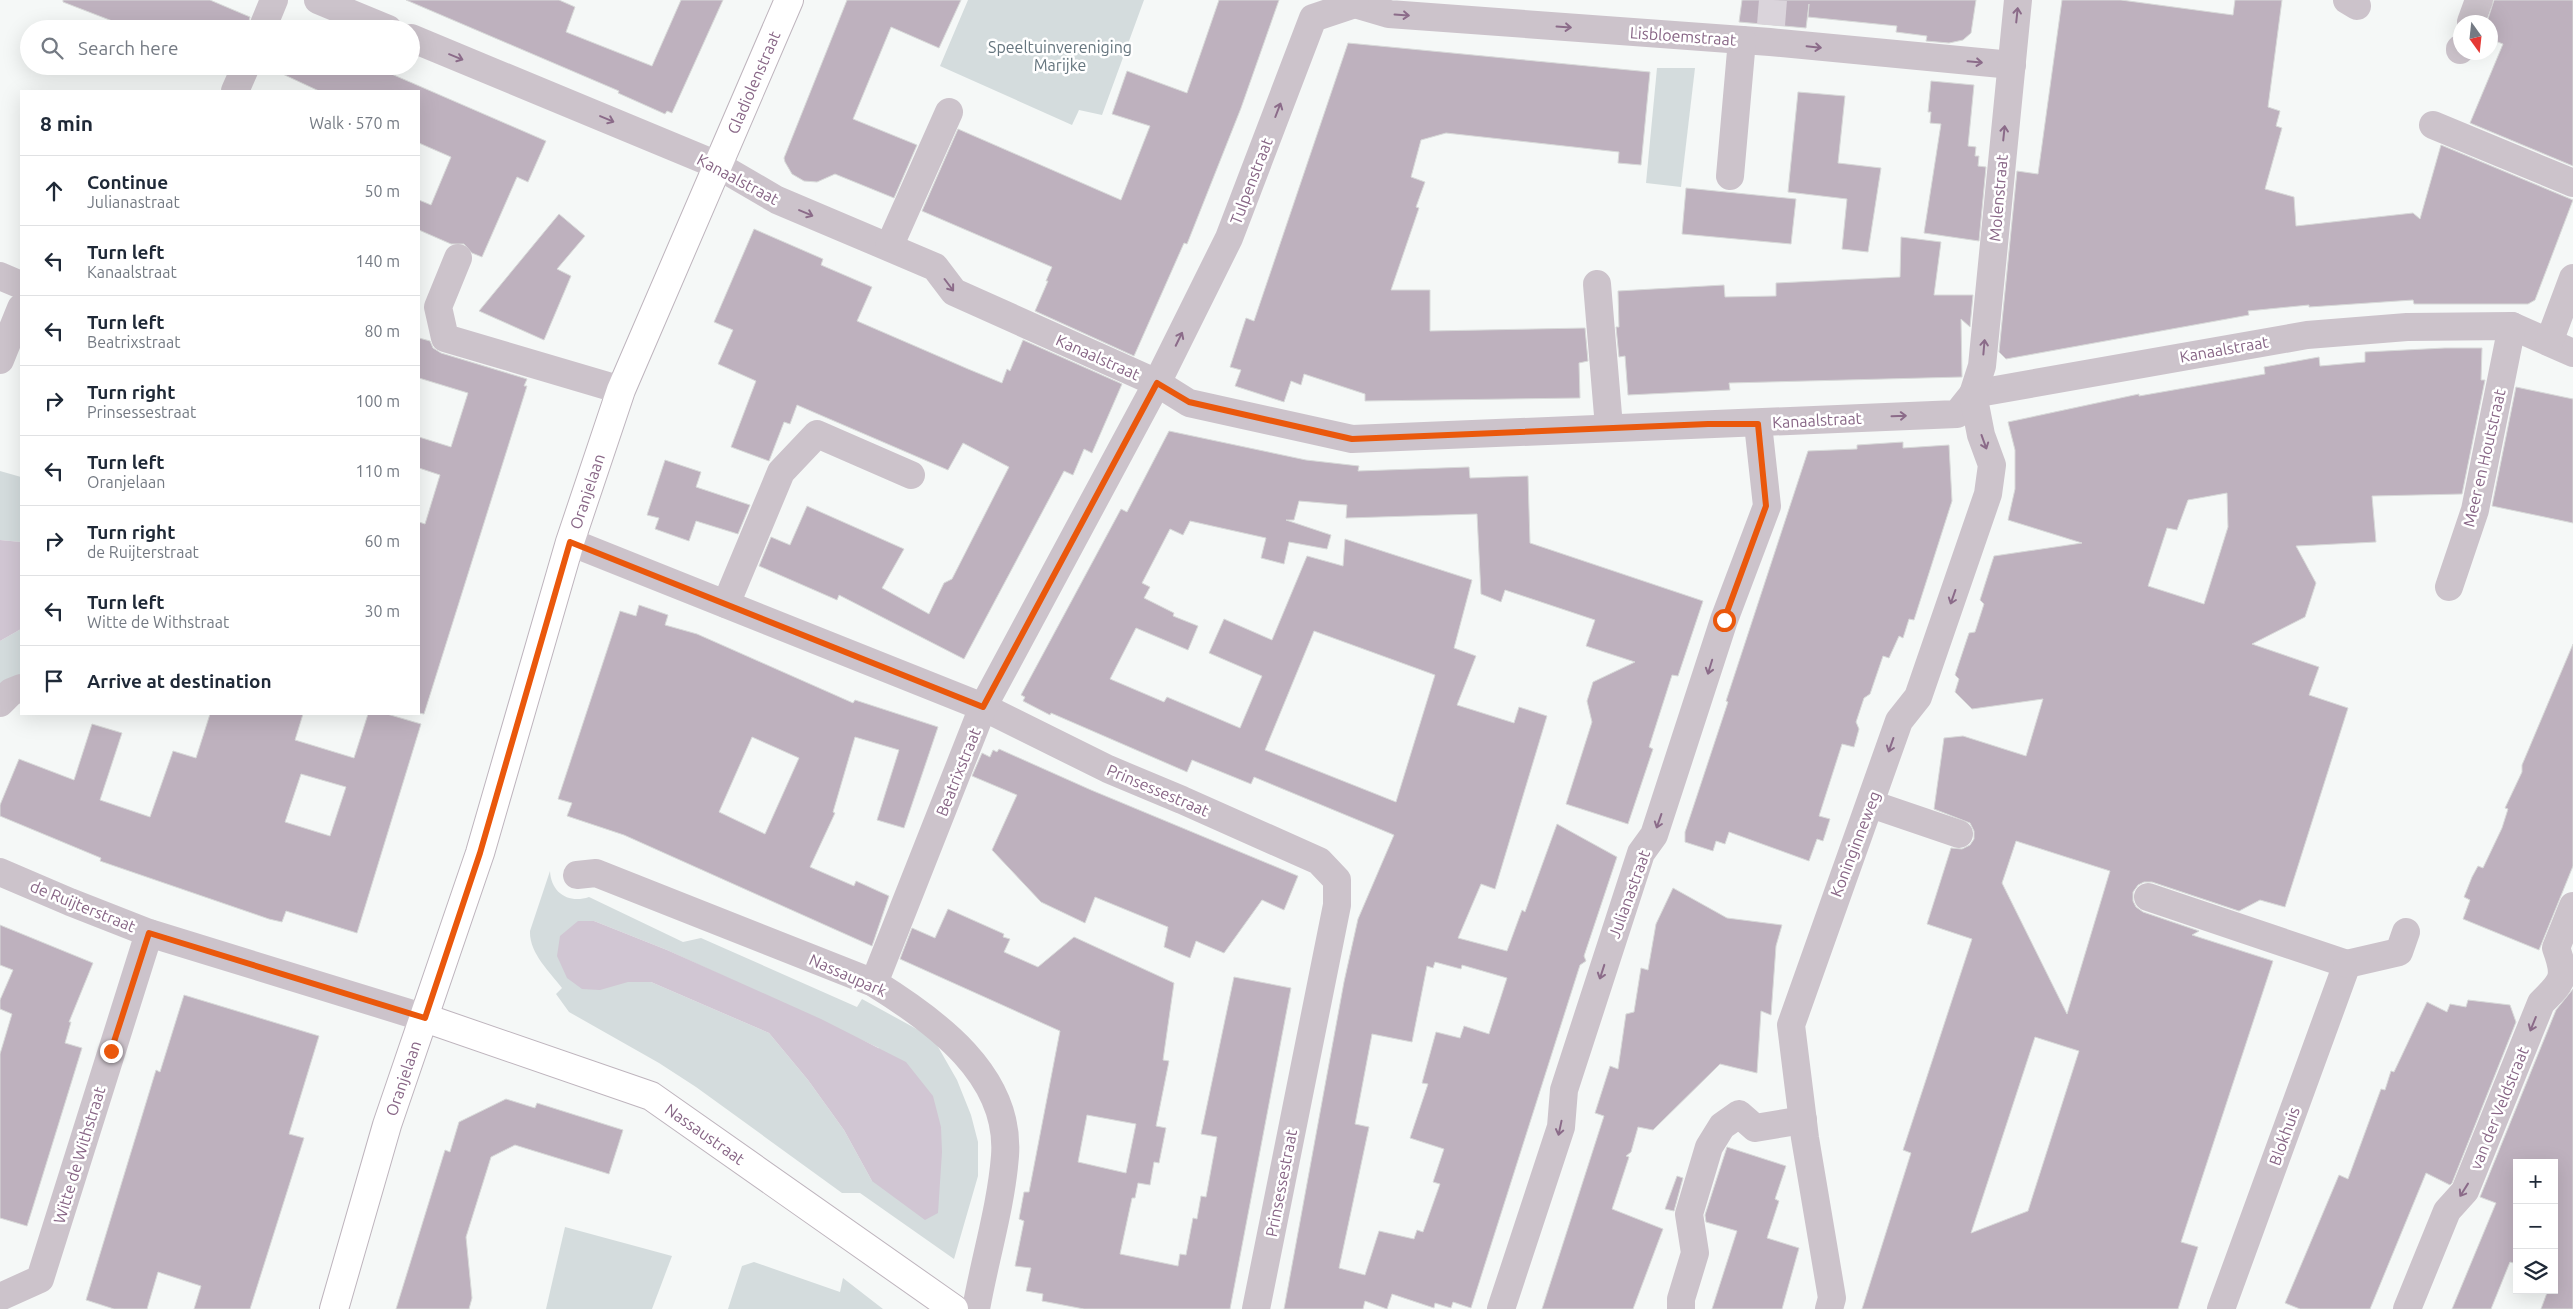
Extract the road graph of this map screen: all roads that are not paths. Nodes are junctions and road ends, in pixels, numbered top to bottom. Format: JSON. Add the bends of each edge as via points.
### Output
{"nodes":[{"id":1,"x":274,"y":0,"type":"edge"},
{"id":2,"x":318,"y":0,"type":"edge"},
{"id":3,"x":789,"y":0,"type":"edge"},
{"id":4,"x":2018,"y":0,"type":"edge"},
{"id":5,"x":2479,"y":0,"type":"edge"},
{"id":6,"x":1355,"y":2,"type":"edge"},
{"id":7,"x":2474,"y":15,"type":"edge"},
{"id":8,"x":266,"y":20,"type":"edge"},
{"id":9,"x":366,"y":20,"type":"edge"},
{"id":10,"x":1742,"y":40,"type":"junction"},
{"id":11,"x":420,"y":42,"type":"edge"},
{"id":12,"x":2012,"y":65,"type":"junction"},
{"id":13,"x":242,"y":75,"type":"edge"},
{"id":14,"x":235,"y":90,"type":"edge"},
{"id":15,"x":949,"y":112,"type":"dead end"},
{"id":16,"x":2433,"y":125,"type":"dead end"},
{"id":17,"x":717,"y":165,"type":"junction"},
{"id":18,"x":1730,"y":176,"type":"dead end"},
{"id":19,"x":2573,"y":183,"type":"edge"},
{"id":20,"x":889,"y":247,"type":"junction"},
{"id":21,"x":458,"y":258,"type":"dead end"},
{"id":22,"x":0,"y":276,"type":"edge"},
{"id":23,"x":2573,"y":278,"type":"edge"},
{"id":24,"x":1597,"y":284,"type":"dead end"},
{"id":25,"x":20,"y":285,"type":"edge"},
{"id":26,"x":20,"y":310,"type":"edge"},
{"id":27,"x":2512,"y":326,"type":"junction"},
{"id":28,"x":2561,"y":348,"type":"edge"},
{"id":29,"x":0,"y":360,"type":"edge"},
{"id":30,"x":1157,"y":383,"type":"junction"},
{"id":31,"x":621,"y":390,"type":"junction"},
{"id":32,"x":1973,"y":394,"type":"junction"},
{"id":33,"x":1758,"y":424,"type":"junction"},
{"id":34,"x":1609,"y":428,"type":"junction"},
{"id":35,"x":911,"y":474,"type":"dead end"},
{"id":36,"x":570,"y":542,"type":"junction"},
{"id":37,"x":2449,"y":587,"type":"dead end"},
{"id":38,"x":726,"y":604,"type":"junction"},
{"id":39,"x":20,"y":688,"type":"edge"},
{"id":40,"x":0,"y":703,"type":"edge"},
{"id":41,"x":983,"y":707,"type":"junction"},
{"id":42,"x":1871,"y":804,"type":"junction"},
{"id":43,"x":1959,"y":834,"type":"dead end"},
{"id":44,"x":0,"y":872,"type":"edge"},
{"id":45,"x":577,"y":875,"type":"dead end"},
{"id":46,"x":2148,"y":898,"type":"dead end"},
{"id":47,"x":2573,"y":906,"type":"edge"},
{"id":48,"x":2406,"y":932,"type":"dead end"},
{"id":49,"x":149,"y":933,"type":"junction"},
{"id":50,"x":2347,"y":964,"type":"junction"},
{"id":51,"x":874,"y":983,"type":"junction"},
{"id":52,"x":2566,"y":986,"type":"edge"},
{"id":53,"x":425,"y":1018,"type":"junction"},
{"id":54,"x":1803,"y":1120,"type":"junction"},
{"id":55,"x":0,"y":1297,"type":"edge"},
{"id":56,"x":334,"y":1309,"type":"edge"},
{"id":57,"x":954,"y":1309,"type":"edge"},
{"id":58,"x":976,"y":1309,"type":"edge"},
{"id":59,"x":1256,"y":1309,"type":"edge"},
{"id":60,"x":1501,"y":1309,"type":"edge"},
{"id":61,"x":1681,"y":1309,"type":"edge"},
{"id":62,"x":1829,"y":1309,"type":"edge"},
{"id":63,"x":2221,"y":1309,"type":"edge"},
{"id":64,"x":2407,"y":1309,"type":"edge"}],
"edges":[{"from":1,"to":8,"type":"street"},
{"from":2,"to":9,"type":"street"},
{"from":3,"to":17,"type":"main road","name":"Gladiolenstraat"},
{"from":12,"to":4,"type":"street","name":"Molenstraat","one_way":true},
{"from":5,"to":7,"type":"street"},
{"from":6,"to":10,"type":"street","name":"Lisbloemstraat","one_way":true,"via":[[1389,14]]},
{"from":30,"to":6,"type":"street","name":"Tulpenstraat","one_way":true,"via":[[1229,238],[1313,18]]},
{"from":10,"to":12,"type":"street","name":"Lisbloemstraat","one_way":true,"via":[[1770,34]]},
{"from":10,"to":18,"type":"street"},
{"from":11,"to":17,"type":"street","name":"Kanaalstraat","one_way":true},
{"from":32,"to":12,"type":"street","name":"Molenstraat","one_way":true,"via":[[1982,366]]},
{"from":13,"to":14,"type":"street"},
{"from":15,"to":20,"type":"street"},
{"from":16,"to":19,"type":"street"},
{"from":17,"to":20,"type":"street","name":"Kanaalstraat","one_way":true,"via":[[777,200]]},
{"from":17,"to":31,"type":"main road","name":"Oranjelaan"},
{"from":20,"to":30,"type":"street","name":"Kanaalstraat","one_way":true,"via":[[935,267],[954,292]]},
{"from":21,"to":31,"type":"street","via":[[438,307],[446,338]]},
{"from":22,"to":25,"type":"street"},
{"from":23,"to":28,"type":"street"},
{"from":24,"to":34,"type":"street"},
{"from":26,"to":29,"type":"street"},
{"from":27,"to":28,"type":"street","name":"Kanaalstraat"},
{"from":27,"to":32,"type":"street","name":"Kanaalstraat","via":[[2407,327],[2307,335]]},
{"from":27,"to":37,"type":"street","name":"Meer en Houtstraat","via":[[2475,510]]},
{"from":30,"to":34,"type":"street","name":"Kanaalstraat","via":[[1189,402],[1352,439]]},
{"from":30,"to":41,"type":"street","name":"Beatrixstraat"},
{"from":31,"to":36,"type":"main road","name":"Oranjelaan"},
{"from":33,"to":32,"type":"street","name":"Kanaalstraat","one_way":true,"via":[[1956,414]]},
{"from":32,"to":42,"type":"street","name":"Koninginneweg","one_way":true,"via":[[1981,435],[1992,465],[1988,494],[1918,697],[1899,721]]},
{"from":33,"to":34,"type":"street","name":"Kanaalstraat"},
{"from":33,"to":60,"type":"street","name":"Julianastraat","one_way":true,"via":[[1766,506],[1724,620],[1654,835],[1641,853],[1564,1090],[1561,1127]]},
{"from":35,"to":38,"type":"street","via":[[816,434],[781,472]]},
{"from":36,"to":38,"type":"street","name":"Prinsessestraat"},
{"from":36,"to":53,"type":"main road","name":"Oranjelaan","via":[[482,844]]},
{"from":38,"to":41,"type":"street","name":"Prinsessestraat"},
{"from":39,"to":40,"type":"street"},
{"from":41,"to":51,"type":"street","name":"Beatrixstraat"},
{"from":41,"to":59,"type":"street","name":"Prinsessestraat","via":[[1108,769],[1318,861],[1337,880],[1337,905]]},
{"from":42,"to":43,"type":"street"},
{"from":42,"to":54,"type":"street","name":"Koninginneweg","via":[[1791,1025]]},
{"from":44,"to":49,"type":"street","name":"de Ruijterstraat"},
{"from":45,"to":51,"type":"street","name":"Nassaupark","via":[[596,873]]},
{"from":46,"to":50,"type":"street"},
{"from":47,"to":52,"type":"street","name":"van der Veldstraat","via":[[2556,948]]},
{"from":48,"to":50,"type":"street","via":[[2399,952]]},
{"from":49,"to":53,"type":"street","name":"de Ruijterstraat"},
{"from":49,"to":55,"type":"street","name":"Witte de Withstraat","via":[[40,1279]]},
{"from":50,"to":63,"type":"street","name":"Blokhuis"},
{"from":51,"to":58,"type":"street","name":"Nassaupark","via":[[940,1028],[965,1052],[993,1094],[1002,1123],[1005,1154]]},
{"from":52,"to":64,"type":"street","name":"van der Veldstraat","one_way":true,"via":[[2542,1003],[2465,1191],[2447,1211]]},
{"from":53,"to":56,"type":"main road","name":"Oranjelaan","via":[[387,1125]]},
{"from":53,"to":57,"type":"main road","name":"Nassaustraat","via":[[651,1096]]},
{"from":54,"to":61,"type":"street","via":[[1755,1128],[1739,1114],[1722,1126],[1708,1147],[1689,1214],[1695,1253]]},
{"from":54,"to":62,"type":"street","name":"Koninginneweg","via":[[1832,1298]]}]}
